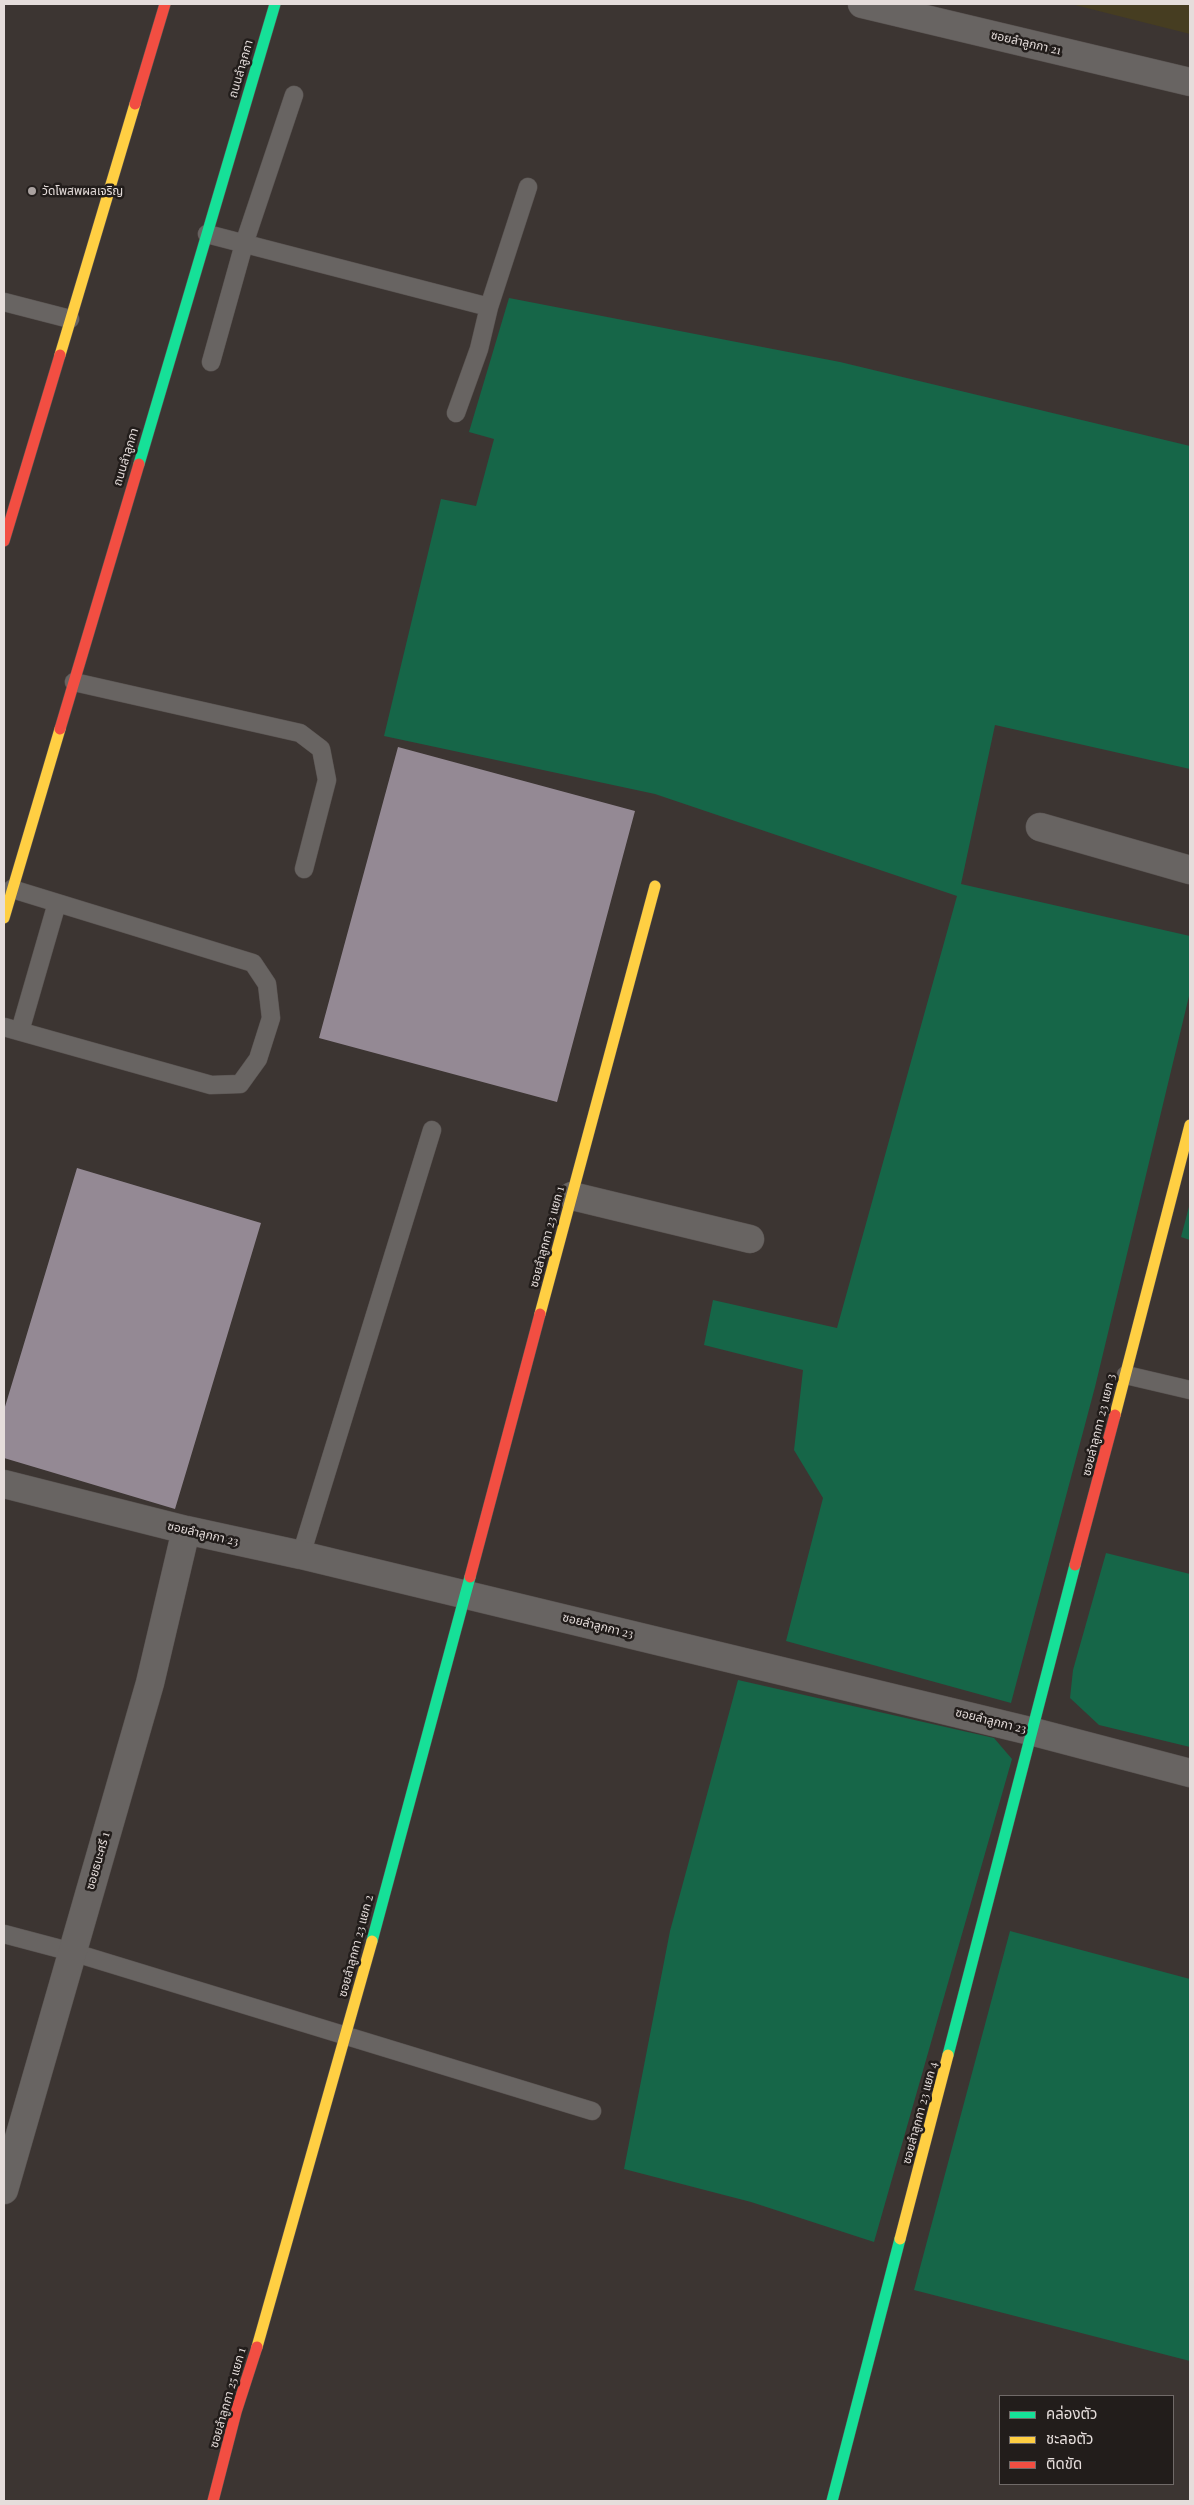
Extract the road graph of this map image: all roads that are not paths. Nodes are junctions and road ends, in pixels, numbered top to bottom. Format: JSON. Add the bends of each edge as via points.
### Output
{"nodes":[{"id":1,"x":165,"y":4,"type":"edge"},
{"id":2,"x":275,"y":4,"type":"edge"},
{"id":3,"x":862,"y":4,"type":"edge"},
{"id":4,"x":914,"y":10,"type":"edge"},
{"id":5,"x":1190,"y":82,"type":"edge"},
{"id":6,"x":294,"y":95,"type":"dead end"},
{"id":7,"x":528,"y":187,"type":"dead end"},
{"id":8,"x":207,"y":234,"type":"junction"},
{"id":9,"x":244,"y":244,"type":"junction"},
{"id":10,"x":4,"y":302,"type":"edge"},
{"id":11,"x":489,"y":307,"type":"junction"},
{"id":12,"x":70,"y":319,"type":"junction"},
{"id":13,"x":211,"y":362,"type":"dead end"},
{"id":14,"x":456,"y":413,"type":"dead end"},
{"id":15,"x":4,"y":541,"type":"edge"},
{"id":16,"x":74,"y":682,"type":"junction"},
{"id":17,"x":1040,"y":827,"type":"dead end"},
{"id":18,"x":304,"y":869,"type":"dead end"},
{"id":19,"x":1190,"y":870,"type":"edge"},
{"id":20,"x":655,"y":886,"type":"dead end"},
{"id":21,"x":12,"y":889,"type":"junction"},
{"id":22,"x":57,"y":903,"type":"junction"},
{"id":23,"x":4,"y":918,"type":"edge"},
{"id":24,"x":12,"y":1029,"type":"edge"},
{"id":25,"x":1190,"y":1124,"type":"edge"},
{"id":26,"x":432,"y":1130,"type":"dead end"},
{"id":27,"x":572,"y":1196,"type":"junction"},
{"id":28,"x":750,"y":1239,"type":"dead end"},
{"id":29,"x":1126,"y":1375,"type":"junction"},
{"id":30,"x":1190,"y":1390,"type":"edge"},
{"id":31,"x":4,"y":1484,"type":"edge"},
{"id":32,"x":186,"y":1530,"type":"junction"},
{"id":33,"x":301,"y":1555,"type":"junction"},
{"id":34,"x":465,"y":1594,"type":"junction"},
{"id":35,"x":1034,"y":1732,"type":"junction"},
{"id":36,"x":1190,"y":1773,"type":"edge"},
{"id":37,"x":4,"y":1934,"type":"edge"},
{"id":38,"x":72,"y":1952,"type":"junction"},
{"id":39,"x":346,"y":2037,"type":"junction"},
{"id":40,"x":592,"y":2110,"type":"dead end"},
{"id":41,"x":4,"y":2190,"type":"edge"},
{"id":42,"x":271,"y":2304,"type":"joint"},
{"id":43,"x":214,"y":2501,"type":"edge"},
{"id":44,"x":832,"y":2501,"type":"edge"}],
"edges":[{"from":1,"to":12,"type":"street"},
{"from":2,"to":8,"type":"street","name":"ถนนลำลูกกา"},
{"from":3,"to":4,"type":"street","name":"ซอยลำลูกกา 21"},
{"from":4,"to":5,"type":"street","name":"ซอยลำลูกกา 21"},
{"from":6,"to":9,"type":"lane"},
{"from":7,"to":11,"type":"lane"},
{"from":8,"to":9,"type":"lane"},
{"from":8,"to":16,"type":"street","name":"ถนนลำลูกกา"},
{"from":9,"to":11,"type":"lane"},
{"from":9,"to":13,"type":"lane"},
{"from":10,"to":12,"type":"lane"},
{"from":11,"to":14,"type":"lane","via":[[479,349]]},
{"from":12,"to":15,"type":"street"},
{"from":16,"to":18,"type":"lane","via":[[300,733],[321,749],[327,780]]},
{"from":16,"to":21,"type":"street","name":"ถนนลำลูกกา"},
{"from":17,"to":19,"type":"street"},
{"from":20,"to":27,"type":"street","name":"ซอยลำลูกกา 23 แยก 1"},
{"from":21,"to":22,"type":"lane"},
{"from":21,"to":23,"type":"street","name":"ถนนลำลูกกา"},
{"from":22,"to":24,"type":"lane"},
{"from":22,"to":24,"type":"lane","via":[[254,964],[267,984],[271,1018],[258,1059],[240,1084],[211,1085]]},
{"from":25,"to":29,"type":"street","name":"ซอยลำลูกกา 23 แยก 3"},
{"from":26,"to":33,"type":"lane"},
{"from":27,"to":28,"type":"street"},
{"from":27,"to":34,"type":"street","name":"ซอยลำลูกกา 23 แยก 1"},
{"from":29,"to":30,"type":"lane"},
{"from":29,"to":35,"type":"street","name":"ซอยลำลูกกา 23 แยก 3"},
{"from":31,"to":32,"type":"street","name":"ซอยลำลูกกา 23"},
{"from":32,"to":33,"type":"street","name":"ซอยลำลูกกา 23"},
{"from":32,"to":38,"type":"street","name":"ซอยธนะศรี 1","via":[[150,1683]]},
{"from":33,"to":34,"type":"street","name":"ซอยลำลูกกา 23"},
{"from":34,"to":35,"type":"street","name":"ซอยลำลูกกา 23"},
{"from":34,"to":39,"type":"street","name":"ซอยลำลูกกา 23 แยก 2"},
{"from":35,"to":36,"type":"street","name":"ซอยลำลูกกา 23"},
{"from":35,"to":44,"type":"street","name":"ซอยลำลูกกา 23 แยก 4"},
{"from":37,"to":38,"type":"lane"},
{"from":38,"to":39,"type":"lane"},
{"from":38,"to":41,"type":"street","name":"ซอยธนะศรี 1"},
{"from":39,"to":40,"type":"lane"},
{"from":39,"to":42,"type":"street","name":"ซอยลำลูกกา 23 แยก 2"},
{"from":42,"to":43,"type":"street","name":"ซอยลำลูกกา 25 แยก 1","via":[[236,2412]]}]}
